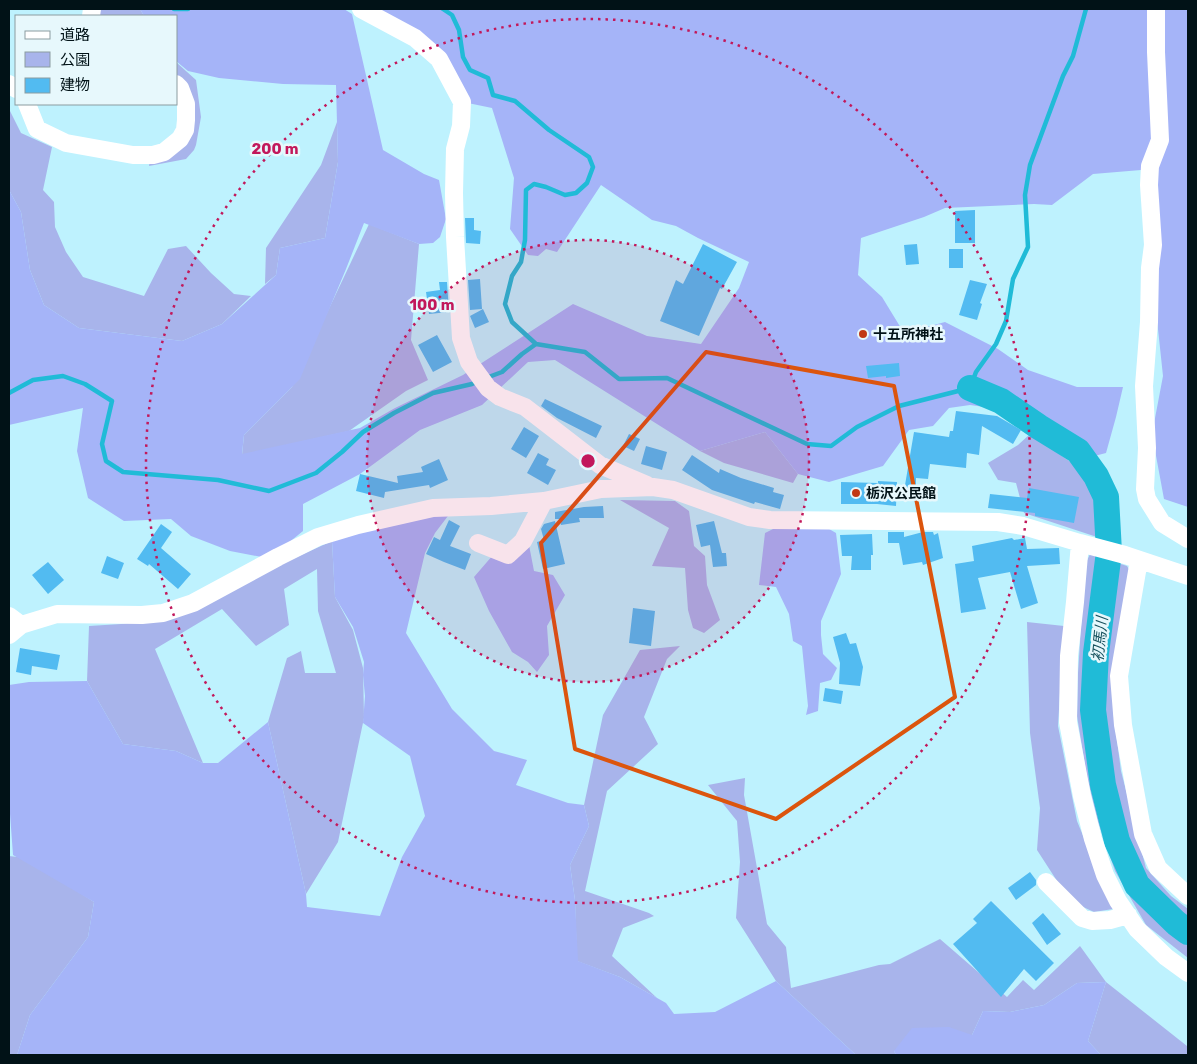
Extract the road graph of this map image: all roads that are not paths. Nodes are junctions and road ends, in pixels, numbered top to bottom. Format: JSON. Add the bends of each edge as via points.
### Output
{"nodes":[{"id":1,"x":361,"y":9,"type":"edge"},
{"id":2,"x":1156,"y":9,"type":"edge"},
{"id":3,"x":178,"y":86,"type":"edge"},
{"id":4,"x":27,"y":105,"type":"edge"},
{"id":5,"x":653,"y":487,"type":"junction"},
{"id":6,"x":544,"y":501,"type":"junction"},
{"id":7,"x":1188,"y":539,"type":"edge"},
{"id":8,"x":478,"y":543,"type":"dead end"},
{"id":9,"x":1085,"y":544,"type":"junction"},
{"id":10,"x":1132,"y":557,"type":"junction"},
{"id":11,"x":1188,"y":576,"type":"edge"},
{"id":12,"x":13,"y":625,"type":"edge"},
{"id":13,"x":1046,"y":882,"type":"dead end"},
{"id":14,"x":1188,"y":896,"type":"edge"},
{"id":15,"x":1128,"y":915,"type":"junction"},
{"id":16,"x":1188,"y":972,"type":"edge"}],
"edges":[{"from":1,"to":5,"type":"street","via":[[415,38],[439,59],[462,102],[461,126],[455,149],[454,193],[461,338],[470,362],[488,388],[500,397],[525,407],[600,465]]},
{"from":2,"to":7,"type":"street","via":[[1160,140],[1150,166],[1149,185],[1153,244],[1144,386],[1145,489],[1147,499],[1162,523]]},
{"from":3,"to":4,"type":"street","via":[[186,104],[185,130],[172,146],[153,155],[133,155],[66,143],[37,129]]},
{"from":5,"to":6,"type":"street","via":[[601,489]]},
{"from":5,"to":9,"type":"street","via":[[673,490],[749,517],[770,520],[998,522]]},
{"from":6,"to":8,"type":"street","via":[[523,541],[508,555]]},
{"from":6,"to":12,"type":"street","via":[[433,508],[358,524],[318,537],[193,603],[163,613],[57,614]]},
{"from":9,"to":10,"type":"street"},
{"from":9,"to":15,"type":"street","via":[[1069,656],[1068,722],[1093,839],[1103,870]]},
{"from":10,"to":11,"type":"street"},
{"from":10,"to":14,"type":"street","via":[[1119,676],[1123,725],[1143,834],[1158,868]]},
{"from":13,"to":15,"type":"street","via":[[1082,918],[1110,920]]},
{"from":15,"to":16,"type":"street","via":[[1166,957]]}]}
